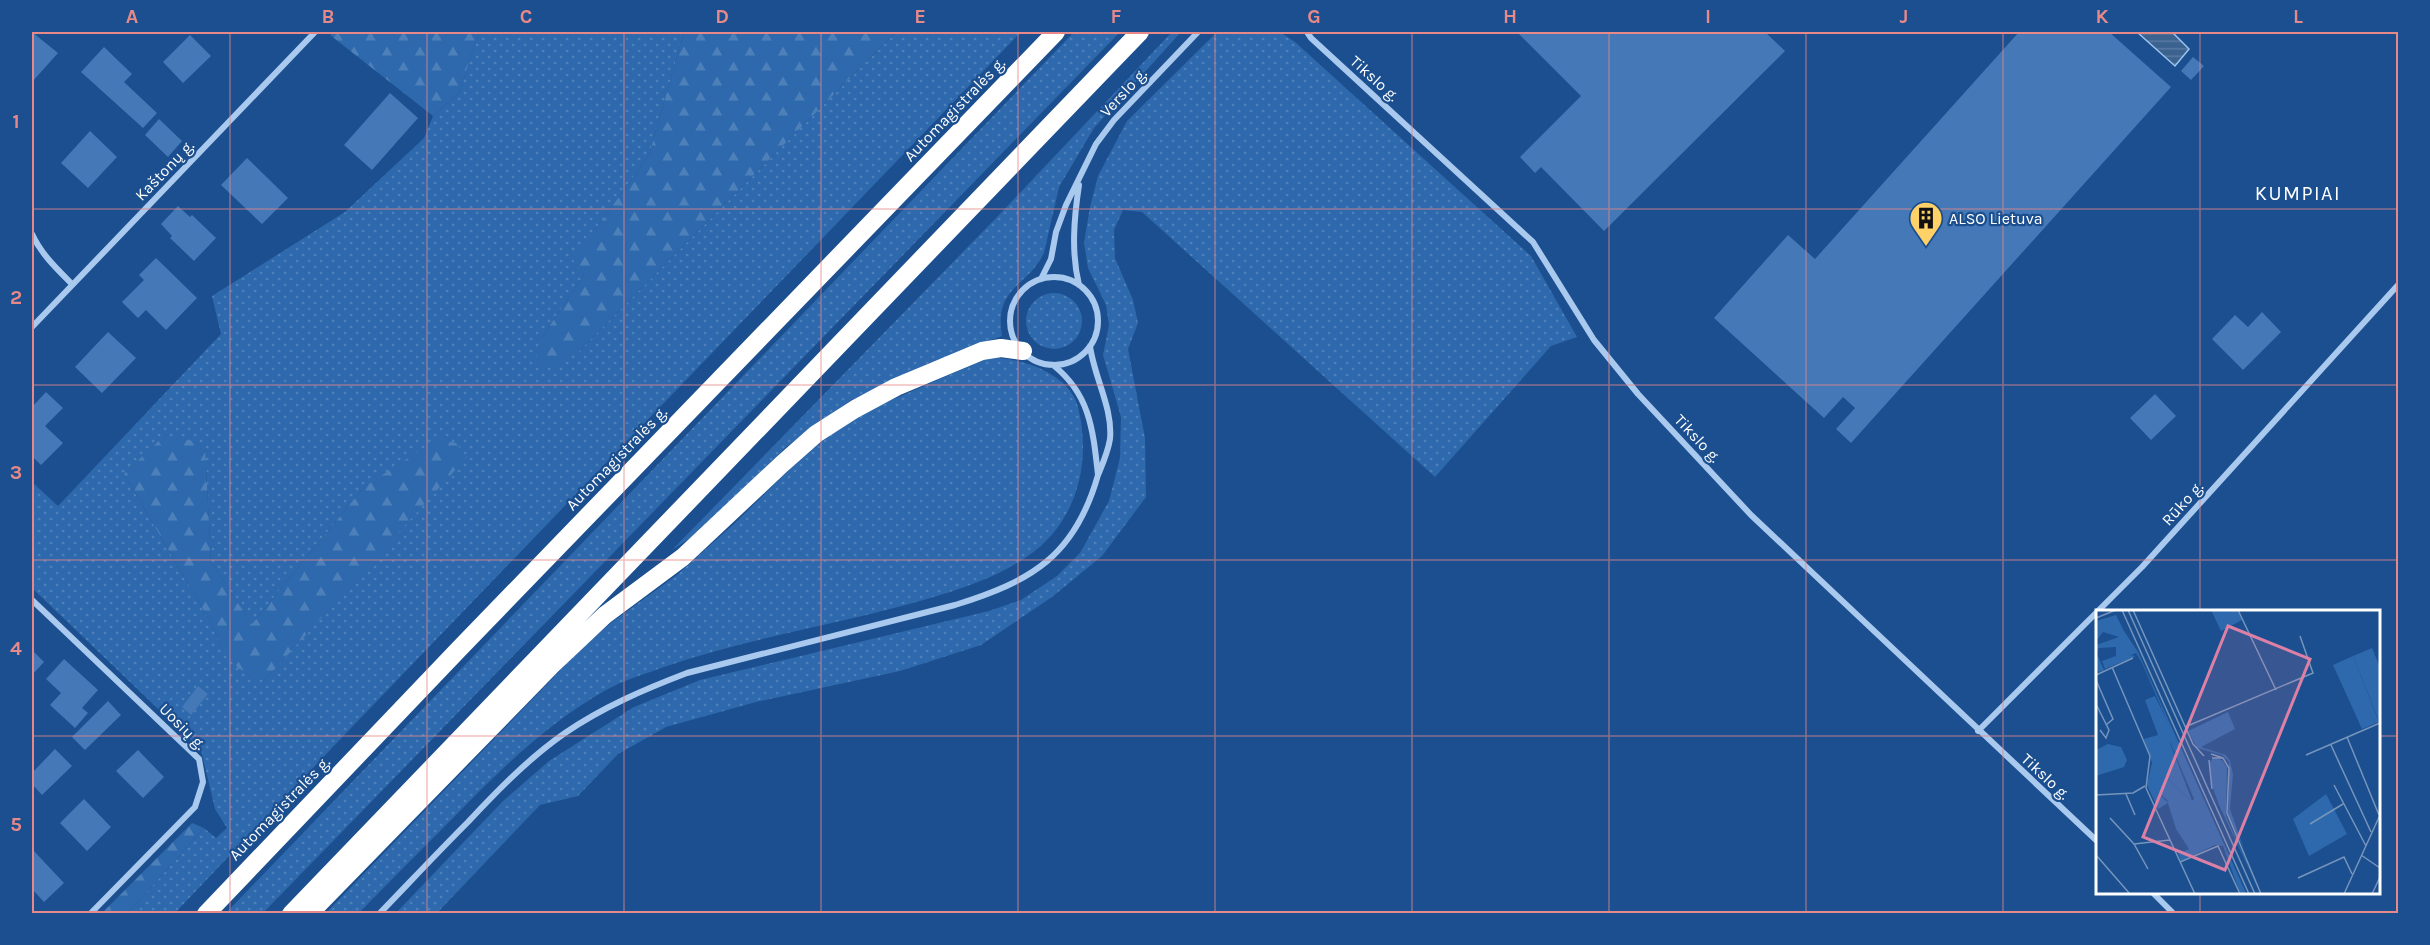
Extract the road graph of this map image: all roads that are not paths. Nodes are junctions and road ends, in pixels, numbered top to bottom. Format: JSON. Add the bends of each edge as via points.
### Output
{"nodes":[{"id":1,"x":315,"y":32,"type":"edge"},
{"id":2,"x":1056,"y":32,"type":"edge"},
{"id":3,"x":1140,"y":32,"type":"edge"},
{"id":4,"x":1198,"y":32,"type":"edge"},
{"id":5,"x":1307,"y":32,"type":"edge"},
{"id":6,"x":1080,"y":179,"type":"junction"},
{"id":7,"x":32,"y":234,"type":"edge"},
{"id":8,"x":1041,"y":279,"type":"junction"},
{"id":9,"x":72,"y":284,"type":"junction"},
{"id":10,"x":1079,"y":285,"type":"junction"},
{"id":11,"x":2398,"y":285,"type":"edge"},
{"id":12,"x":32,"y":327,"type":"edge"},
{"id":13,"x":1090,"y":346,"type":"junction"},
{"id":14,"x":1023,"y":351,"type":"junction"},
{"id":15,"x":1052,"y":365,"type":"junction"},
{"id":16,"x":1098,"y":475,"type":"junction"},
{"id":17,"x":32,"y":600,"type":"edge"},
{"id":18,"x":2099,"y":610,"type":"edge"},
{"id":19,"x":2096,"y":613,"type":"edge"},
{"id":20,"x":1978,"y":731,"type":"junction"},
{"id":21,"x":2096,"y":840,"type":"edge"},
{"id":22,"x":2154,"y":894,"type":"edge"},
{"id":23,"x":90,"y":914,"type":"edge"},
{"id":24,"x":206,"y":914,"type":"edge"},
{"id":25,"x":291,"y":914,"type":"edge"},
{"id":26,"x":309,"y":914,"type":"edge"},
{"id":27,"x":379,"y":914,"type":"edge"},
{"id":28,"x":2174,"y":914,"type":"edge"}],
"edges":[{"from":1,"to":9,"type":"street","name":"Kaštonų g."},
{"from":2,"to":24,"type":"highway","name":"Automagistralės g."},
{"from":3,"to":25,"type":"highway"},
{"from":4,"to":6,"type":"street","name":"Verslo g.","via":[[1114,120],[1096,144]]},
{"from":5,"to":20,"type":"street","name":"Tikslo g.","via":[[1533,242],[1594,340],[1638,394],[1751,515]]},
{"from":6,"to":8,"type":"street","name":"Verslo g.","via":[[1066,205],[1052,259]]},
{"from":6,"to":10,"type":"street","name":"Verslo g.","via":[[1074,243]]},
{"from":7,"to":9,"type":"street","via":[[50,262]]},
{"from":8,"to":10,"type":"street","via":[[1058,277]]},
{"from":8,"to":14,"type":"street","via":[[1022,291],[1014,302],[1011,328]]},
{"from":9,"to":12,"type":"street","name":"Kaštonų g."},
{"from":10,"to":13,"type":"street","via":[[1091,296],[1096,309],[1096,335]]},
{"from":11,"to":18,"type":"street","name":"Rūko g."},
{"from":13,"to":15,"type":"street","via":[[1073,360]]},
{"from":13,"to":16,"type":"street","via":[[1108,413],[1110,437]]},
{"from":14,"to":15,"type":"street"},
{"from":14,"to":26,"type":"highway","via":[[982,351],[896,387],[816,434],[683,557],[605,615],[552,664]]},
{"from":15,"to":16,"type":"street","via":[[1069,378],[1087,411]]},
{"from":16,"to":27,"type":"street","via":[[1083,518],[1069,540],[1048,561],[1021,579],[955,605],[687,673],[604,709],[528,762]]},
{"from":17,"to":23,"type":"street","name":"Uosių g.","via":[[199,759],[204,782],[195,807]]},
{"from":19,"to":20,"type":"street","name":"Rūko g."},
{"from":20,"to":21,"type":"street","name":"Tikslo g."},
{"from":22,"to":28,"type":"street"}]}
